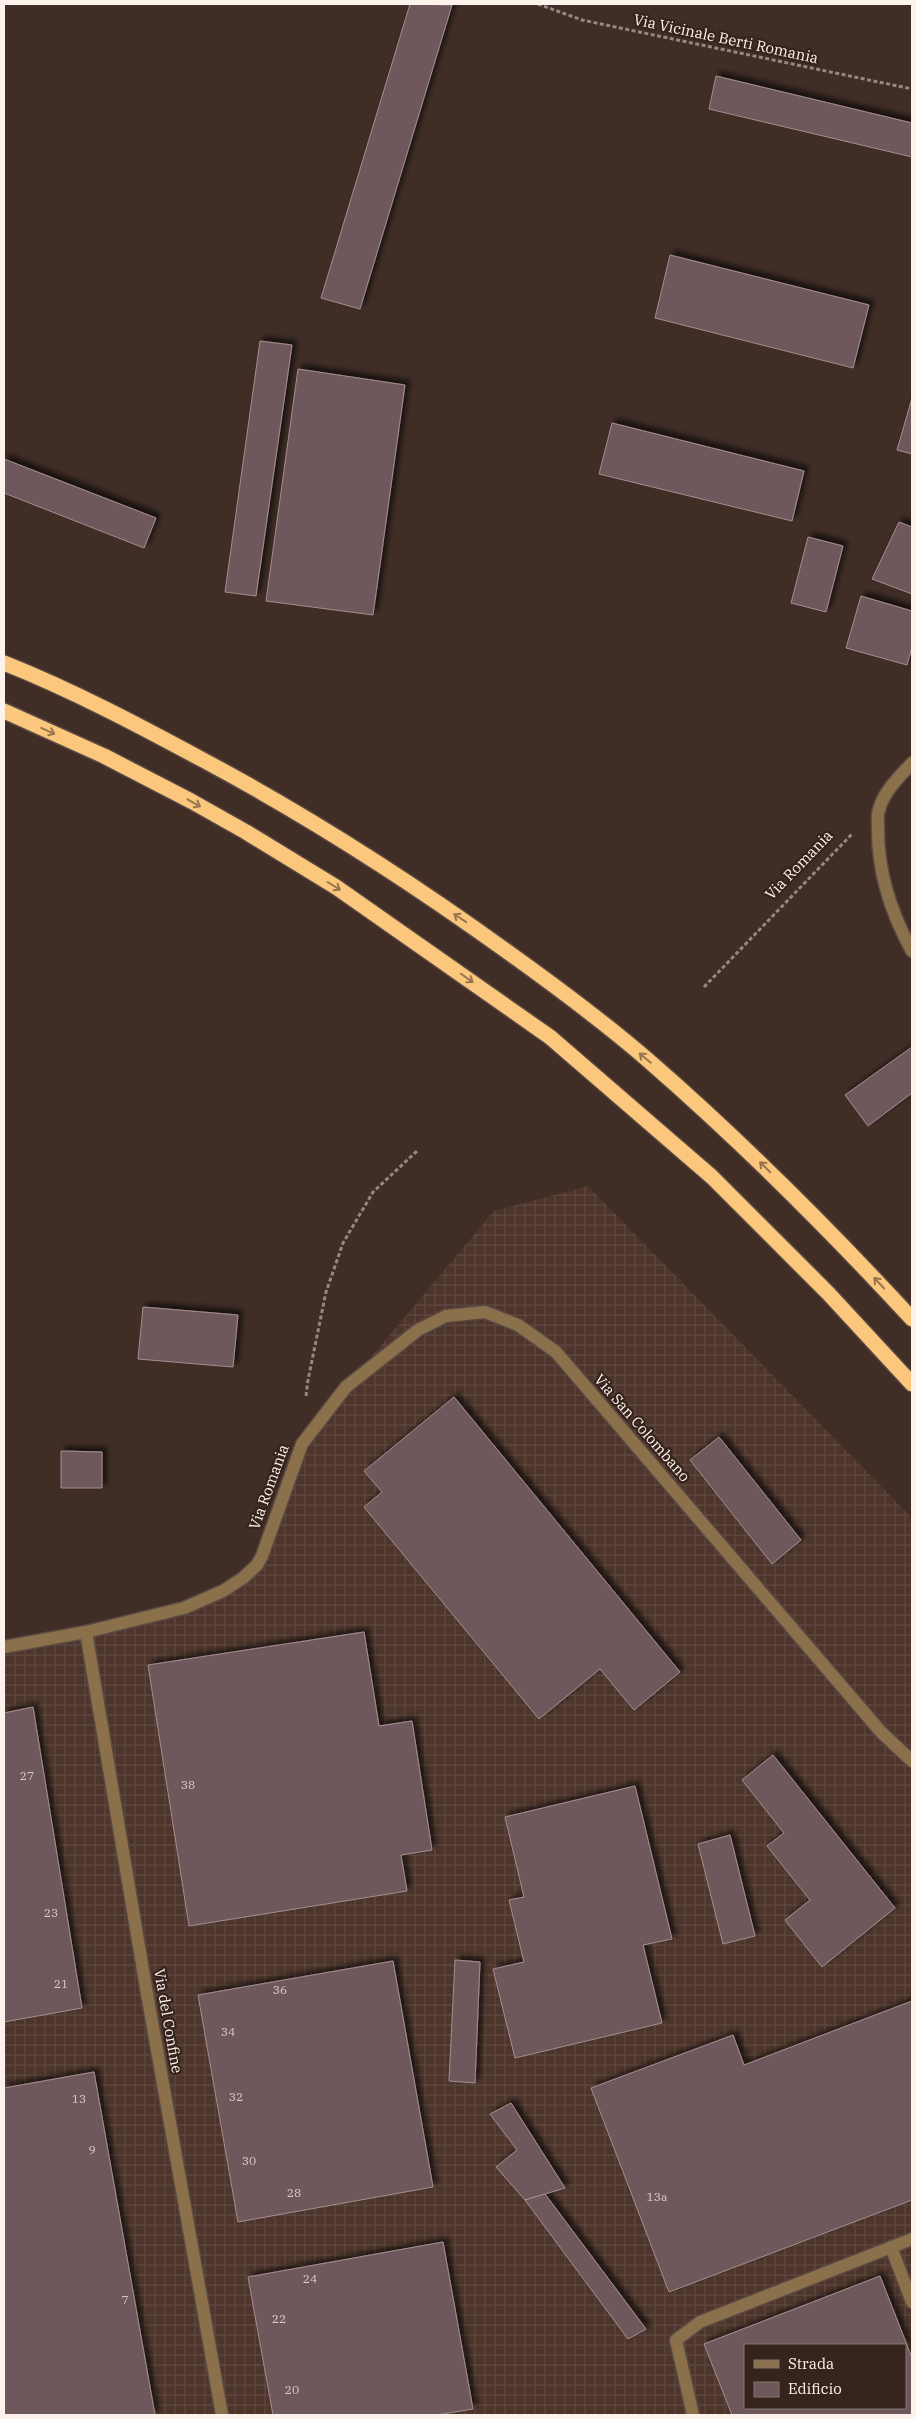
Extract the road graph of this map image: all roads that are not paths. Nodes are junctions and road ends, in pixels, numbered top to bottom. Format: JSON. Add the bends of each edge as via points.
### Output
{"nodes":[{"id":1,"x":4,"y":663,"type":"edge"},
{"id":2,"x":4,"y":711,"type":"edge"},
{"id":3,"x":912,"y":763,"type":"edge"},
{"id":4,"x":912,"y":951,"type":"edge"},
{"id":5,"x":912,"y":1319,"type":"edge"},
{"id":6,"x":912,"y":1384,"type":"edge"},
{"id":7,"x":302,"y":1444,"type":"joint"},
{"id":8,"x":86,"y":1632,"type":"junction"},
{"id":9,"x":4,"y":1647,"type":"edge"},
{"id":10,"x":912,"y":1761,"type":"edge"},
{"id":11,"x":912,"y":2239,"type":"edge"},
{"id":12,"x":891,"y":2247,"type":"junction"},
{"id":13,"x":912,"y":2302,"type":"edge"},
{"id":14,"x":222,"y":2415,"type":"edge"},
{"id":15,"x":692,"y":2415,"type":"edge"}],
"edges":[{"from":5,"to":1,"type":"highway","one_way":true,"via":[[742,1144],[662,1072],[566,994],[474,927],[283,803],[144,728]]},
{"from":2,"to":6,"type":"highway","one_way":true,"via":[[104,756],[246,832],[336,887],[550,1037],[712,1176],[828,1293]]},
{"from":3,"to":4,"type":"street","via":[[894,782],[879,810],[878,838],[884,883],[901,931]]},
{"from":7,"to":8,"type":"street","name":"Via Romania","via":[[262,1556],[243,1578],[223,1591],[184,1608]]},
{"from":7,"to":10,"type":"street","name":"Via San Colombano","via":[[346,1387],[418,1330],[446,1316],[485,1312],[518,1325],[556,1352],[881,1732]]},
{"from":8,"to":9,"type":"street","name":"Via Romania"},
{"from":8,"to":14,"type":"street","name":"Via del Confine"},
{"from":11,"to":12,"type":"street"},
{"from":12,"to":13,"type":"street"},
{"from":12,"to":15,"type":"street","via":[[700,2322],[676,2340]]}]}
